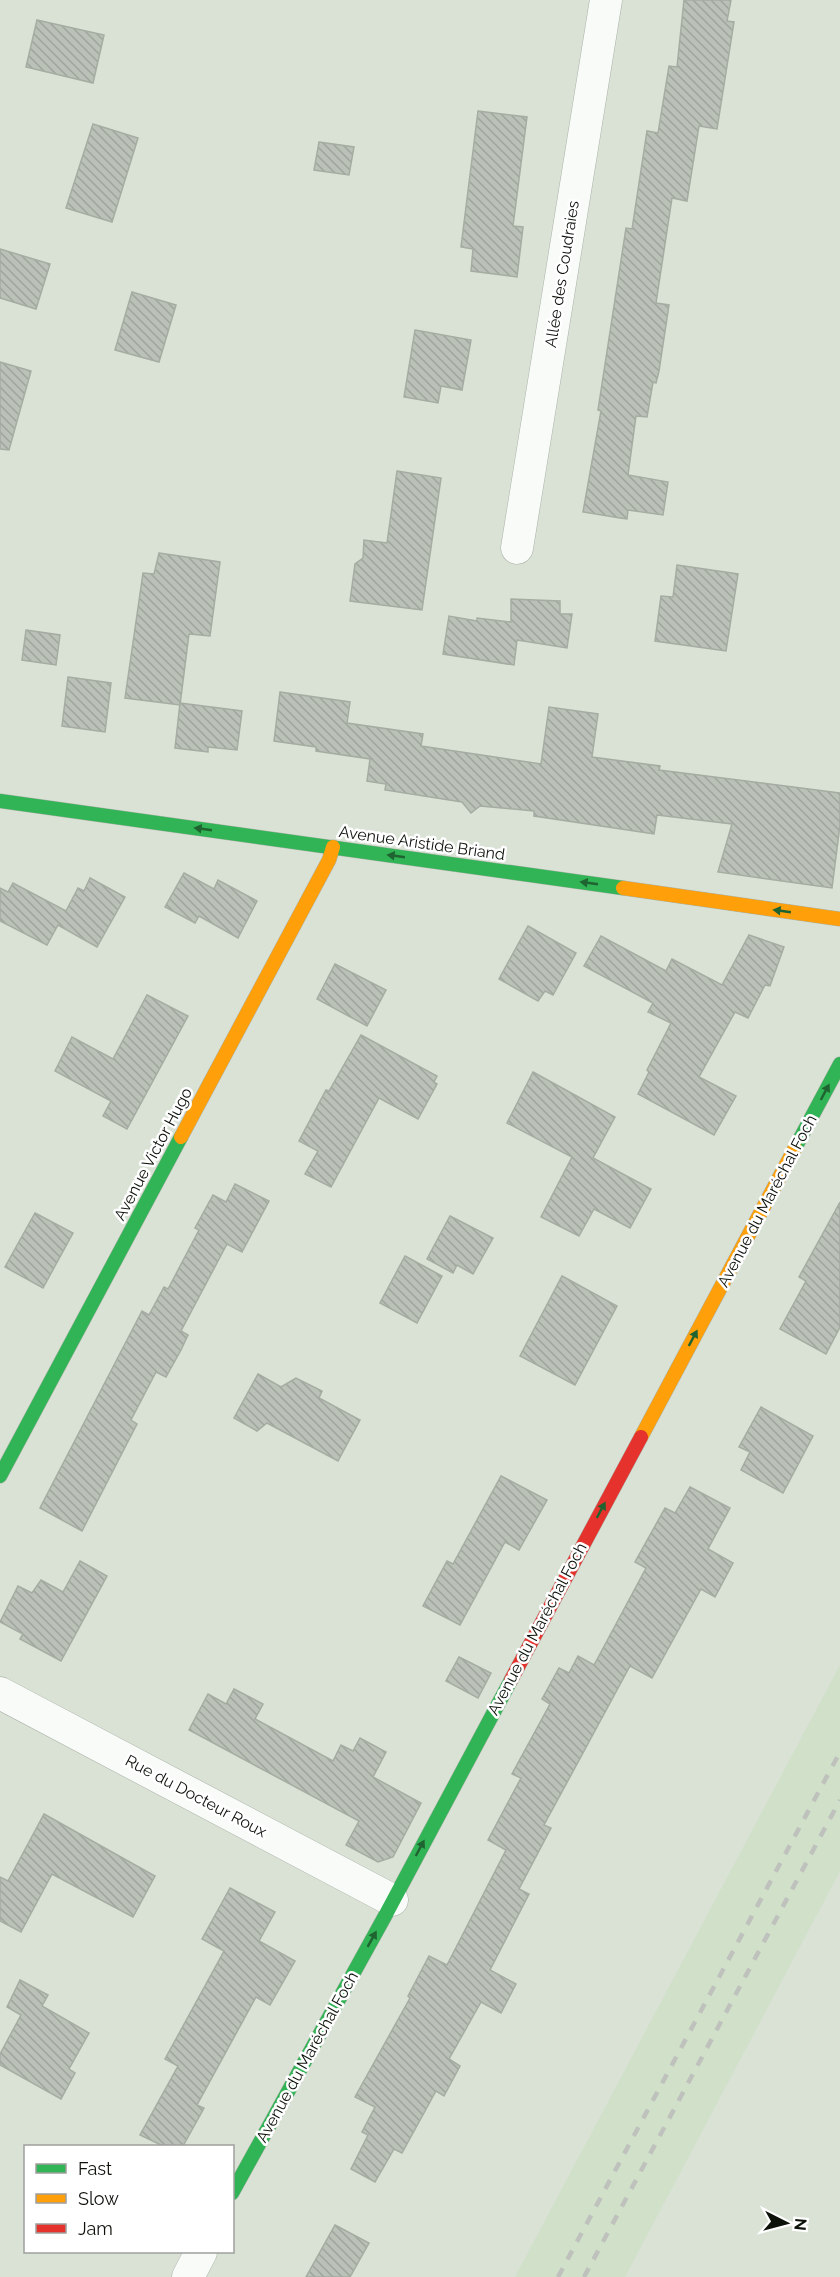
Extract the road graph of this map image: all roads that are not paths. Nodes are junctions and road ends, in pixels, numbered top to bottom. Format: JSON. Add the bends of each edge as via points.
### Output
{"nodes":[{"id":1,"x":606,"y":0,"type":"edge"},
{"id":2,"x":518,"y":548,"type":"dead end"},
{"id":3,"x":0,"y":801,"type":"edge"},
{"id":4,"x":333,"y":847,"type":"junction"},
{"id":5,"x":840,"y":919,"type":"edge"},
{"id":6,"x":840,"y":1064,"type":"edge"},
{"id":7,"x":0,"y":1476,"type":"edge"},
{"id":8,"x":0,"y":1693,"type":"edge"},
{"id":9,"x":392,"y":1900,"type":"junction"},
{"id":10,"x":234,"y":2189,"type":"edge"},
{"id":11,"x":200,"y":2253,"type":"edge"},
{"id":12,"x":188,"y":2277,"type":"edge"}],
"edges":[{"from":1,"to":2,"type":"street","name":"Allée des Coudraies"},
{"from":4,"to":3,"type":"street","name":"Avenue Aristide Briand","one_way":true},
{"from":5,"to":4,"type":"street","name":"Avenue Aristide Briand","one_way":true},
{"from":4,"to":7,"type":"street","name":"Avenue Victor Hugo"},
{"from":9,"to":6,"type":"street","name":"Avenue du Maréchal Foch","one_way":true},
{"from":8,"to":9,"type":"street","name":"Rue du Docteur Roux"},
{"from":10,"to":9,"type":"street","name":"Avenue du Maréchal Foch","one_way":true},
{"from":11,"to":12,"type":"street"}]}
